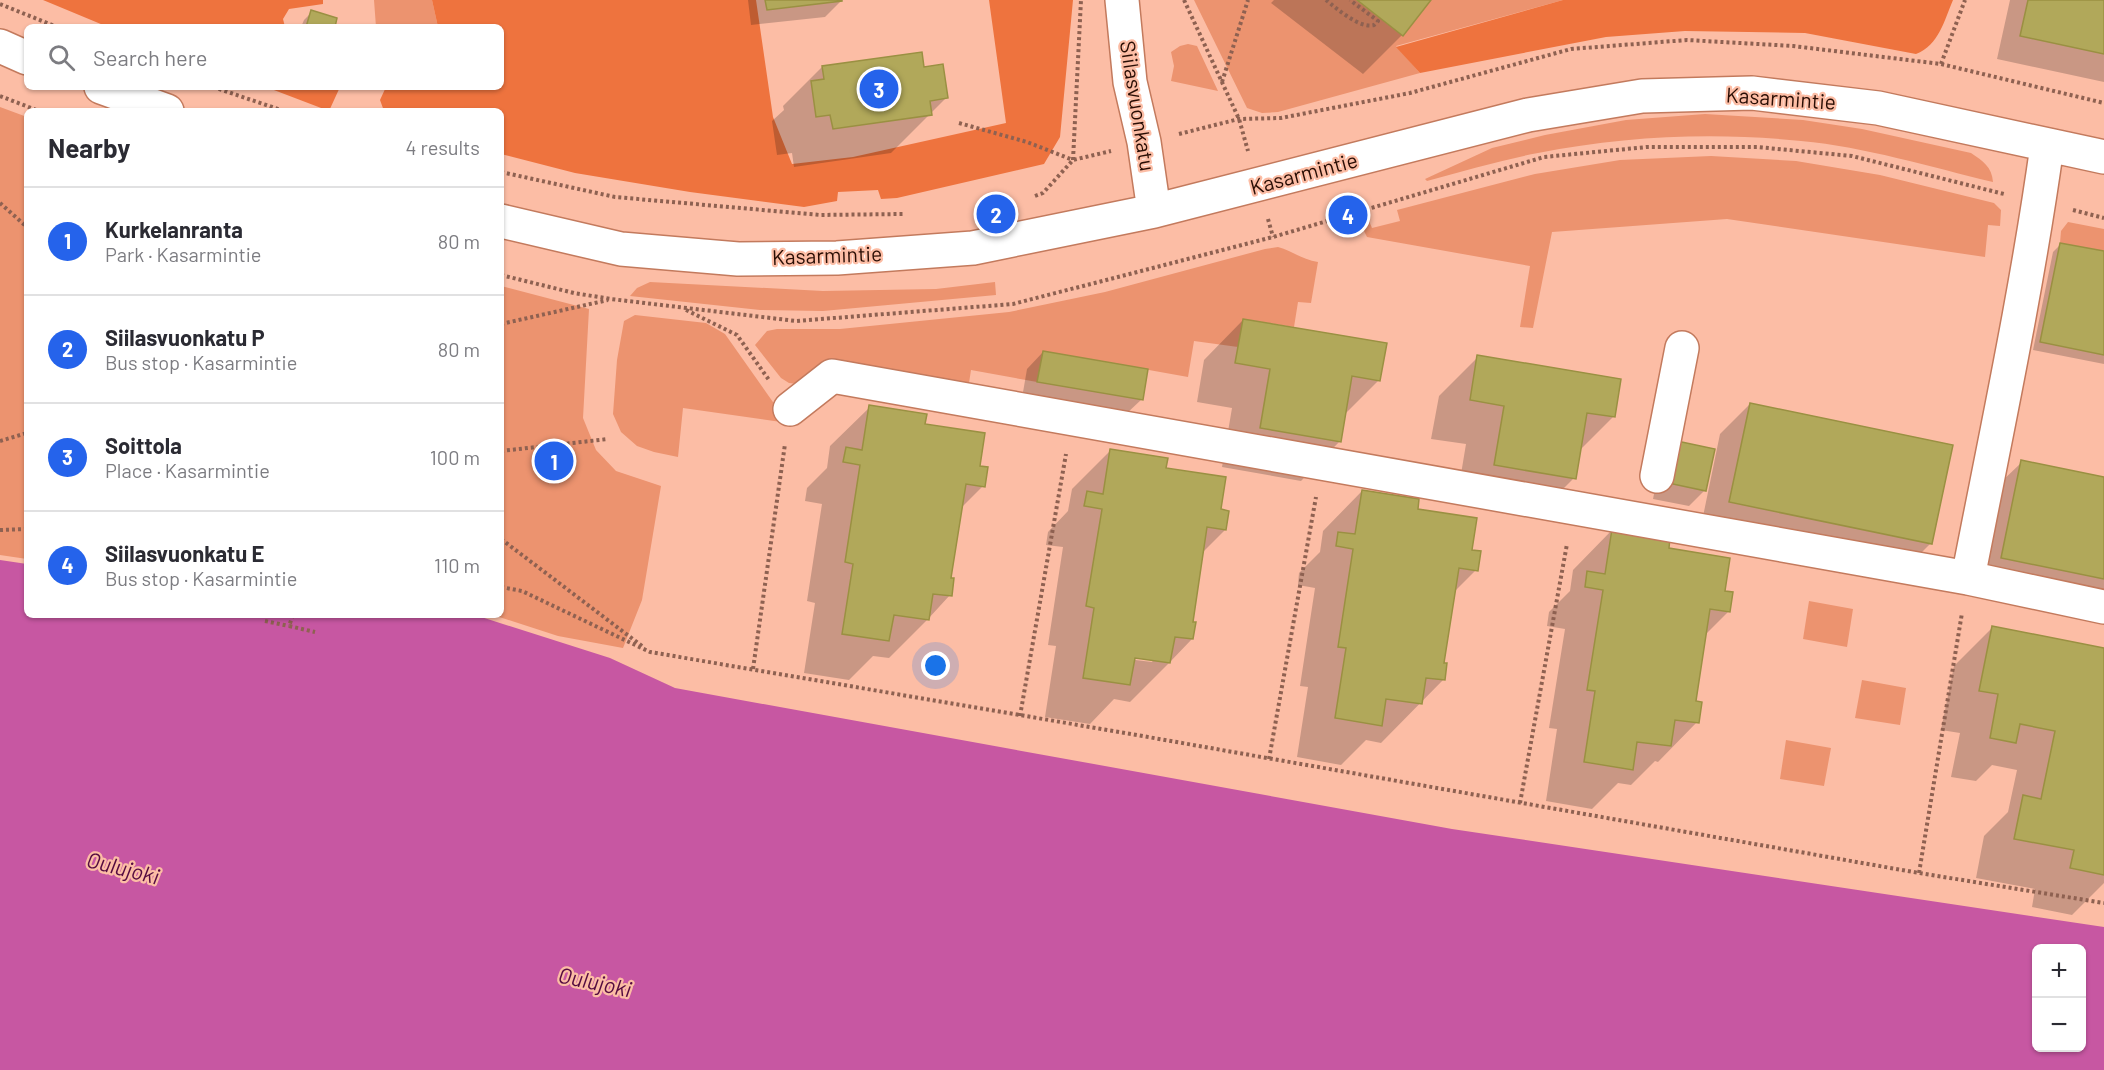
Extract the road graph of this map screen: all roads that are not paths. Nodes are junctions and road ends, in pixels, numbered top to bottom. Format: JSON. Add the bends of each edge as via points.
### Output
{"nodes":[{"id":1,"x":1122,"y":0,"type":"edge"},
{"id":2,"x":0,"y":46,"type":"edge"},
{"id":3,"x":24,"y":57,"type":"edge"},
{"id":4,"x":109,"y":90,"type":"edge"},
{"id":5,"x":159,"y":108,"type":"edge"},
{"id":6,"x":2047,"y":146,"type":"junction"},
{"id":7,"x":2104,"y":157,"type":"edge"},
{"id":8,"x":1154,"y":211,"type":"junction"},
{"id":9,"x":504,"y":222,"type":"edge"},
{"id":10,"x":1682,"y":348,"type":"dead end"},
{"id":11,"x":789,"y":409,"type":"road end"},
{"id":12,"x":1657,"y":476,"type":"dead end"},
{"id":13,"x":1968,"y":578,"type":"junction"},
{"id":14,"x":2104,"y":607,"type":"edge"}],
"edges":[{"from":1,"to":8,"type":"street","name":"Siilasvuonkatu","via":[[1130,82]]},
{"from":2,"to":3,"type":"street"},
{"from":4,"to":5,"type":"street"},
{"from":6,"to":7,"type":"street","name":"Kasarmintie"},
{"from":6,"to":8,"type":"street","name":"Kasarmintie","via":[[1878,108],[1752,93],[1642,96],[1528,115]]},
{"from":6,"to":13,"type":"street"},
{"from":8,"to":9,"type":"street","name":"Kasarmintie","via":[[973,248],[837,258],[738,259],[621,249]]},
{"from":10,"to":12,"type":"street"},
{"from":11,"to":13,"type":"street","via":[[832,376]]},
{"from":13,"to":14,"type":"street"}]}
